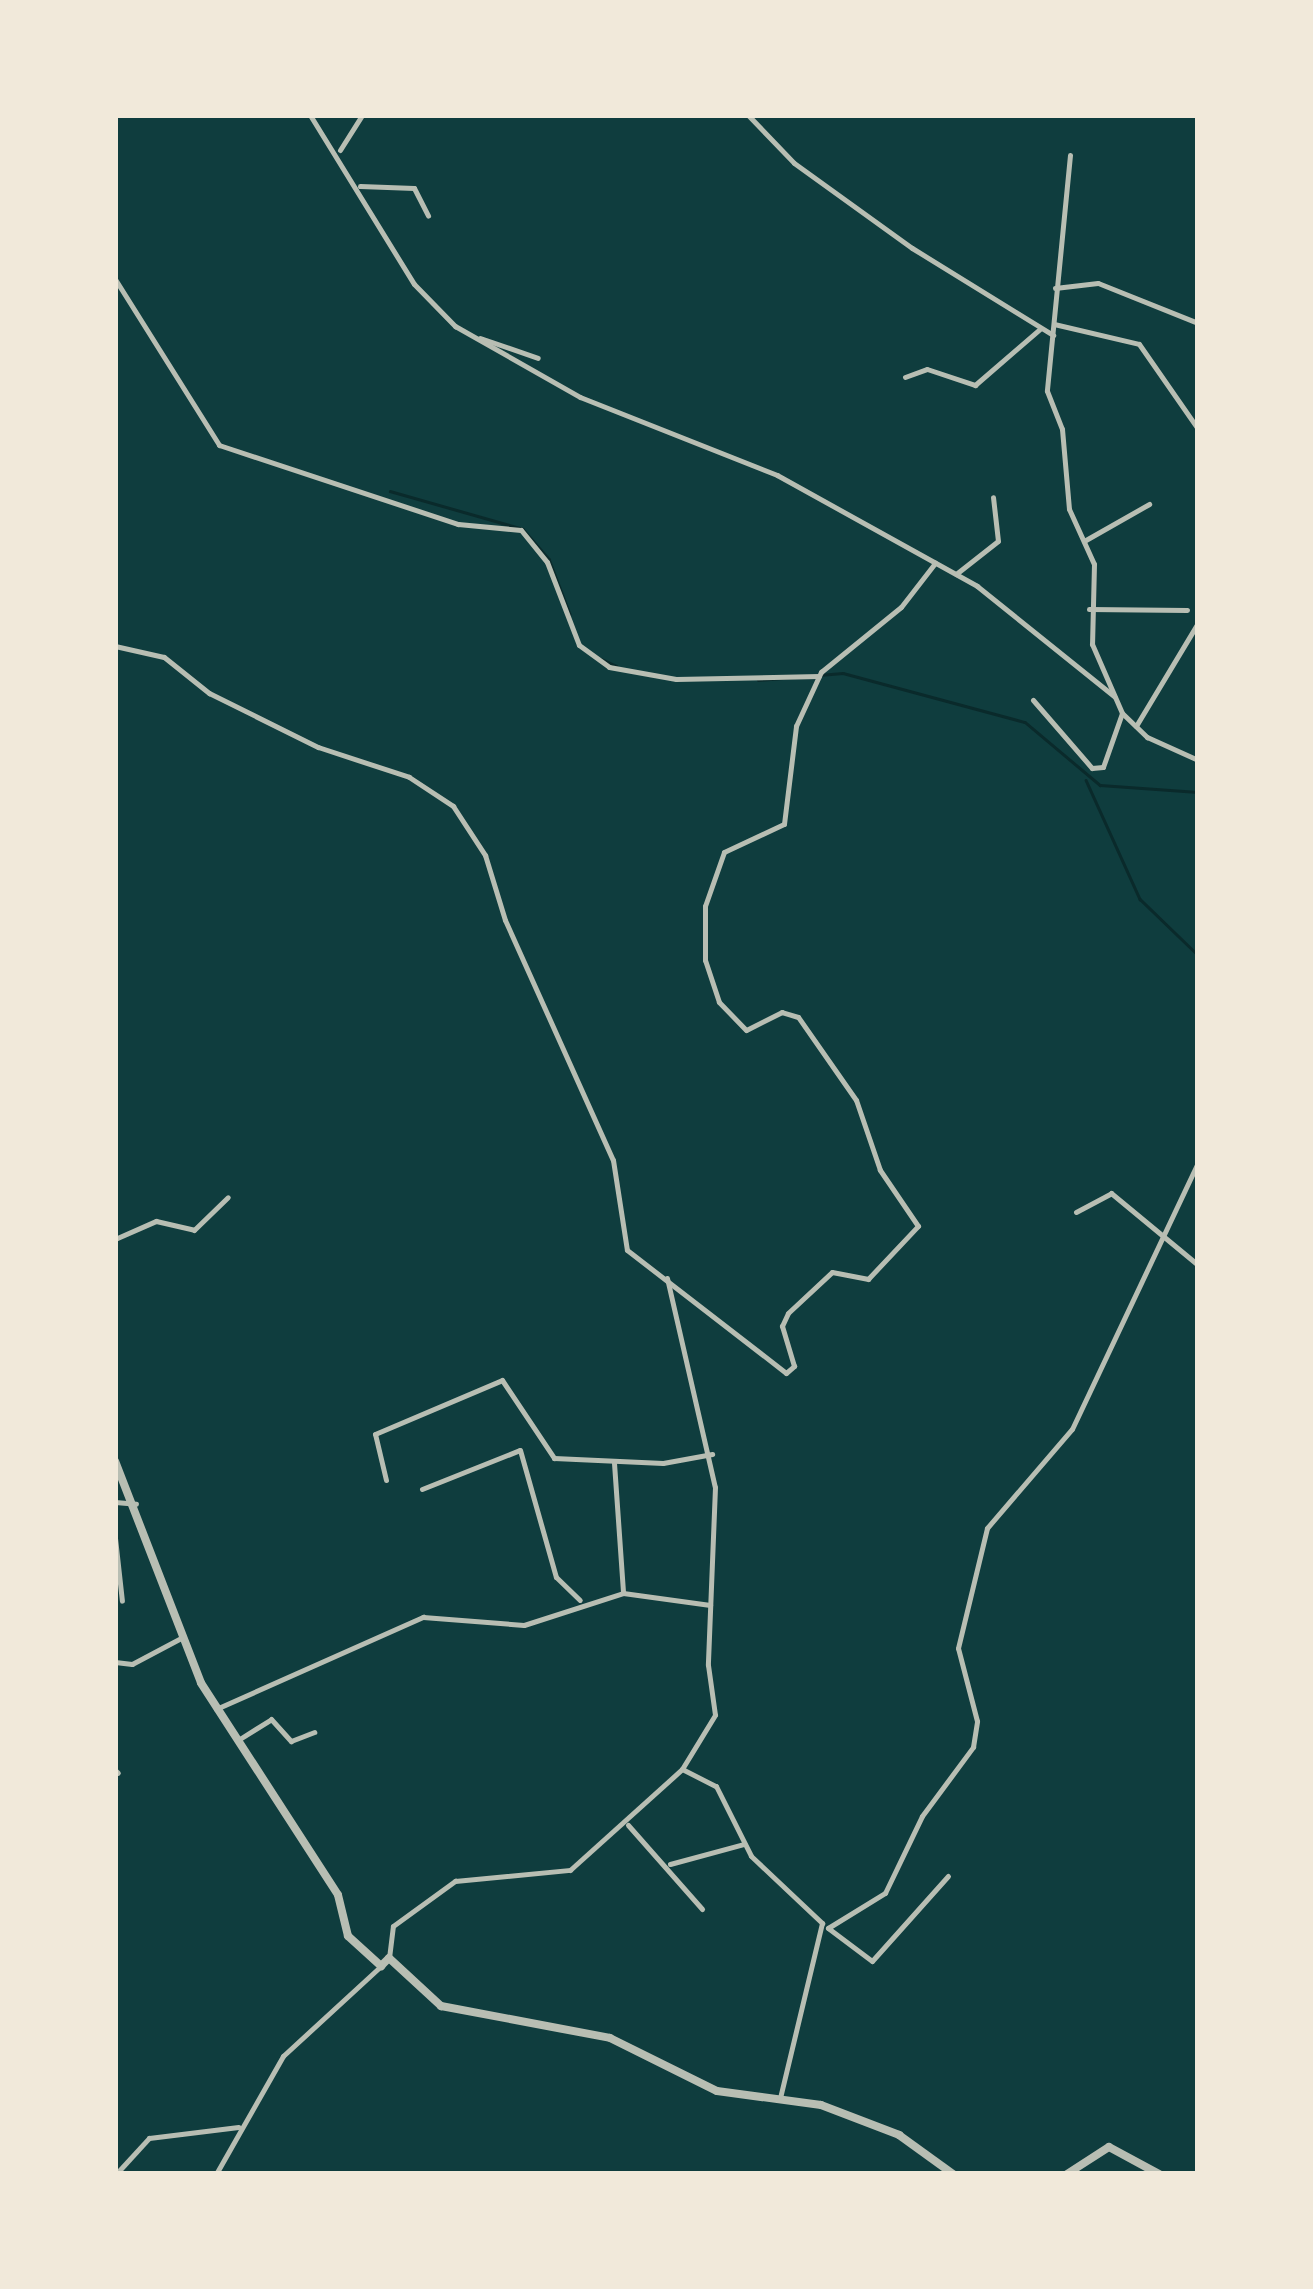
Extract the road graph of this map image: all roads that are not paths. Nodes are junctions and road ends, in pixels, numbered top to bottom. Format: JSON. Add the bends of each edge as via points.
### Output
{"nodes":[{"id":1,"x":310,"y":115,"type":"edge"},
{"id":2,"x":362,"y":115,"type":"edge"},
{"id":3,"x":748,"y":115,"type":"edge"},
{"id":4,"x":340,"y":150,"type":"junction"},
{"id":5,"x":1070,"y":155,"type":"dead end"},
{"id":6,"x":360,"y":186,"type":"junction"},
{"id":7,"x":428,"y":216,"type":"dead end"},
{"id":8,"x":115,"y":280,"type":"edge"},
{"id":9,"x":1055,"y":288,"type":"junction"},
{"id":10,"x":1198,"y":323,"type":"edge"},
{"id":11,"x":1054,"y":324,"type":"junction"},
{"id":12,"x":1041,"y":328,"type":"junction"},
{"id":13,"x":1052,"y":335,"type":"junction"},
{"id":14,"x":476,"y":337,"type":"junction"},
{"id":15,"x":538,"y":358,"type":"dead end"},
{"id":16,"x":905,"y":377,"type":"dead end"},
{"id":17,"x":1198,"y":429,"type":"edge"},
{"id":18,"x":992,"y":497,"type":"dead end"},
{"id":19,"x":1150,"y":504,"type":"dead end"},
{"id":20,"x":1084,"y":540,"type":"junction"},
{"id":21,"x":935,"y":564,"type":"junction"},
{"id":22,"x":956,"y":574,"type":"junction"},
{"id":23,"x":1090,"y":609,"type":"junction"},
{"id":24,"x":1186,"y":610,"type":"dead end"},
{"id":25,"x":1198,"y":623,"type":"edge"},
{"id":26,"x":115,"y":646,"type":"edge"},
{"id":27,"x":819,"y":677,"type":"junction"},
{"id":28,"x":1114,"y":696,"type":"junction"},
{"id":29,"x":1032,"y":700,"type":"dead end"},
{"id":30,"x":1122,"y":713,"type":"junction"},
{"id":31,"x":1136,"y":726,"type":"junction"},
{"id":32,"x":1198,"y":760,"type":"edge"},
{"id":33,"x":1198,"y":1162,"type":"edge"},
{"id":34,"x":228,"y":1196,"type":"dead end"},
{"id":35,"x":1076,"y":1212,"type":"dead end"},
{"id":36,"x":115,"y":1240,"type":"edge"},
{"id":37,"x":1162,"y":1240,"type":"junction"},
{"id":38,"x":1198,"y":1265,"type":"edge"},
{"id":39,"x":666,"y":1278,"type":"junction"},
{"id":40,"x":712,"y":1454,"type":"junction"},
{"id":41,"x":115,"y":1462,"type":"edge"},
{"id":42,"x":614,"y":1463,"type":"junction"},
{"id":43,"x":386,"y":1480,"type":"dead end"},
{"id":44,"x":422,"y":1488,"type":"dead end"},
{"id":45,"x":115,"y":1502,"type":"edge"},
{"id":46,"x":136,"y":1504,"type":"junction"},
{"id":47,"x":115,"y":1538,"type":"edge"},
{"id":48,"x":622,"y":1593,"type":"junction"},
{"id":49,"x":580,"y":1600,"type":"junction"},
{"id":50,"x":122,"y":1601,"type":"dead end"},
{"id":51,"x":710,"y":1605,"type":"junction"},
{"id":52,"x":181,"y":1638,"type":"junction"},
{"id":53,"x":115,"y":1662,"type":"edge"},
{"id":54,"x":216,"y":1708,"type":"junction"},
{"id":55,"x":314,"y":1732,"type":"dead end"},
{"id":56,"x":235,"y":1741,"type":"junction"},
{"id":57,"x":682,"y":1769,"type":"junction"},
{"id":58,"x":628,"y":1825,"type":"junction"},
{"id":59,"x":744,"y":1844,"type":"junction"},
{"id":60,"x":670,"y":1864,"type":"junction"},
{"id":61,"x":948,"y":1876,"type":"dead end"},
{"id":62,"x":702,"y":1909,"type":"dead end"},
{"id":63,"x":825,"y":1925,"type":"junction"},
{"id":64,"x":389,"y":1958,"type":"junction"},
{"id":65,"x":380,"y":1966,"type":"junction"},
{"id":66,"x":780,"y":2098,"type":"junction"},
{"id":67,"x":239,"y":2126,"type":"junction"},
{"id":68,"x":116,"y":2174,"type":"edge"},
{"id":69,"x":216,"y":2174,"type":"edge"},
{"id":70,"x":953,"y":2174,"type":"edge"},
{"id":71,"x":1066,"y":2174,"type":"edge"},
{"id":72,"x":1158,"y":2174,"type":"edge"}],
"edges":[{"from":1,"to":4,"type":"street"},
{"from":2,"to":4,"type":"street"},
{"from":3,"to":12,"type":"street","via":[[794,163]]},
{"from":4,"to":6,"type":"street"},
{"from":5,"to":9,"type":"street"},
{"from":6,"to":7,"type":"street","via":[[414,188]]},
{"from":6,"to":14,"type":"street","via":[[419,291]]},
{"from":8,"to":27,"type":"street","via":[[219,445],[458,524],[520,530],[547,562],[579,646],[609,666],[676,679]]},
{"from":9,"to":10,"type":"street","via":[[1104,284]]},
{"from":9,"to":11,"type":"street"},
{"from":11,"to":13,"type":"street"},
{"from":11,"to":17,"type":"street","via":[[1139,344]]},
{"from":12,"to":13,"type":"street"},
{"from":12,"to":16,"type":"street","via":[[975,385],[927,369]]},
{"from":13,"to":20,"type":"street","via":[[1047,391],[1062,429],[1068,509]]},
{"from":14,"to":15,"type":"street"},
{"from":14,"to":21,"type":"street","via":[[580,397],[777,475]]},
{"from":18,"to":22,"type":"street","via":[[998,541]]},
{"from":19,"to":20,"type":"street"},
{"from":20,"to":23,"type":"street","via":[[1095,574]]},
{"from":21,"to":22,"type":"street"},
{"from":21,"to":27,"type":"street","via":[[900,607]]},
{"from":22,"to":28,"type":"street","via":[[1051,638]]},
{"from":23,"to":24,"type":"street"},
{"from":23,"to":28,"type":"street"},
{"from":25,"to":31,"type":"street"},
{"from":26,"to":39,"type":"street","via":[[164,657],[209,694],[318,747],[409,777],[453,806],[486,855],[505,920],[614,1160],[624,1246]]},
{"from":27,"to":39,"type":"street","via":[[819,689],[796,726],[784,824],[722,856],[705,906],[707,974],[744,1030],[786,1012],[802,1021],[856,1100],[880,1170],[916,1219],[913,1237],[868,1279],[829,1273],[788,1313],[782,1326],[794,1362],[786,1373]]},
{"from":28,"to":30,"type":"street"},
{"from":29,"to":30,"type":"street","via":[[1092,768],[1103,767]]},
{"from":30,"to":31,"type":"street"},
{"from":31,"to":32,"type":"street"},
{"from":33,"to":37,"type":"street"},
{"from":34,"to":36,"type":"street","via":[[194,1230],[156,1222]]},
{"from":35,"to":37,"type":"street","via":[[1111,1193]]},
{"from":37,"to":38,"type":"street"},
{"from":37,"to":63,"type":"street","via":[[1072,1429],[988,1528],[958,1648],[976,1740],[885,1893]]},
{"from":39,"to":40,"type":"street"},
{"from":40,"to":42,"type":"street"},
{"from":40,"to":51,"type":"street"},
{"from":41,"to":46,"type":"street"},
{"from":42,"to":43,"type":"street","via":[[549,1455],[502,1380],[375,1434]]},
{"from":42,"to":48,"type":"street"},
{"from":44,"to":49,"type":"street","via":[[520,1450],[556,1577]]},
{"from":45,"to":46,"type":"street"},
{"from":46,"to":52,"type":"street"},
{"from":47,"to":50,"type":"street"},
{"from":48,"to":49,"type":"street"},
{"from":48,"to":51,"type":"street"},
{"from":49,"to":54,"type":"street","via":[[524,1625],[423,1617]]},
{"from":51,"to":57,"type":"street","via":[[715,1719]]},
{"from":52,"to":53,"type":"street","via":[[132,1664]]},
{"from":52,"to":54,"type":"street"},
{"from":54,"to":56,"type":"street"},
{"from":55,"to":56,"type":"street","via":[[291,1742],[271,1718]]},
{"from":56,"to":65,"type":"street","via":[[338,1895],[348,1936]]},
{"from":57,"to":58,"type":"street"},
{"from":57,"to":59,"type":"street","via":[[722,1792]]},
{"from":58,"to":60,"type":"street"},
{"from":58,"to":64,"type":"street","via":[[561,1874],[455,1882],[393,1926]]},
{"from":59,"to":60,"type":"street"},
{"from":59,"to":63,"type":"street"},
{"from":60,"to":62,"type":"street"},
{"from":61,"to":63,"type":"street","via":[[872,1961]]},
{"from":63,"to":66,"type":"street"},
{"from":64,"to":65,"type":"street"},
{"from":64,"to":66,"type":"street","via":[[441,2006],[610,2038],[717,2091]]},
{"from":65,"to":67,"type":"street","via":[[284,2056]]},
{"from":66,"to":70,"type":"street","via":[[899,2135]]},
{"from":67,"to":68,"type":"street","via":[[149,2138],[118,2164]]},
{"from":67,"to":69,"type":"street"},
{"from":71,"to":72,"type":"street","via":[[1108,2147]]}]}
